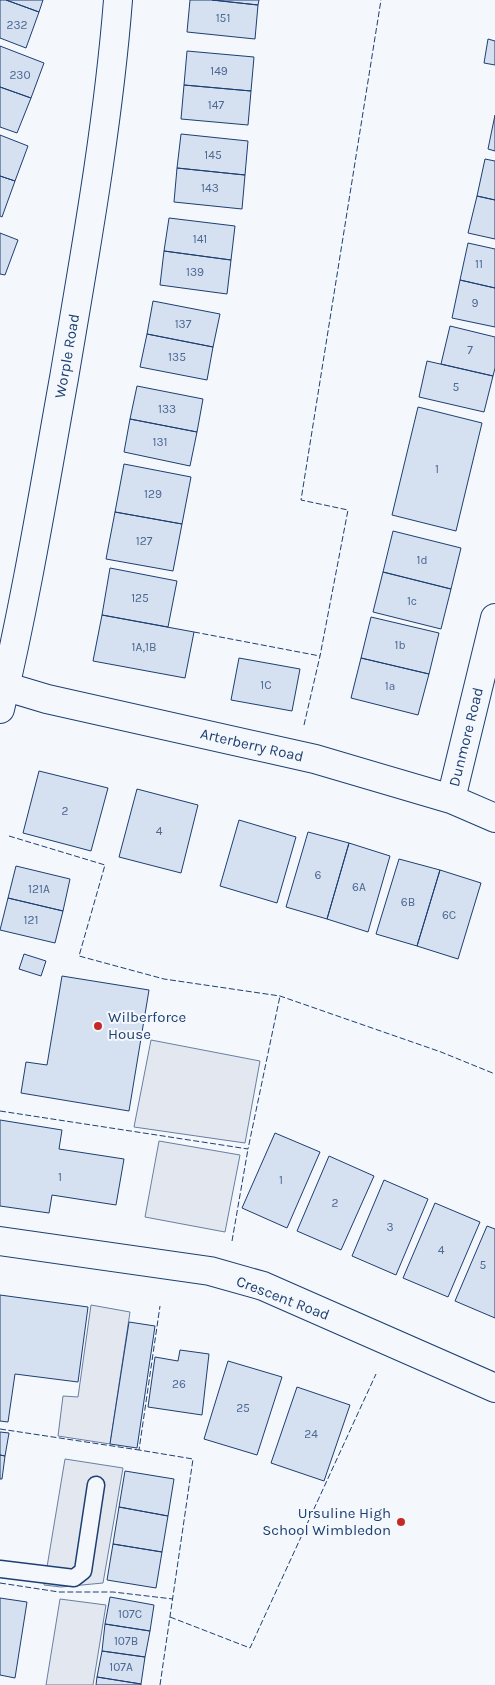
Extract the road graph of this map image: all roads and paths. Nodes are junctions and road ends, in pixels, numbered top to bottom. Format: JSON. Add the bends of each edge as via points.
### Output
{"nodes":[{"id":1,"x":118,"y":0,"type":"edge"},
{"id":2,"x":495,"y":618,"type":"edge"},
{"id":3,"x":2,"y":694,"type":"edge"},
{"id":4,"x":451,"y":799,"type":"junction"},
{"id":5,"x":495,"y":818,"type":"edge"},
{"id":6,"x":0,"y":1242,"type":"edge"},
{"id":7,"x":495,"y":1388,"type":"edge"},
{"id":8,"x":96,"y":1485,"type":"dead end"},
{"id":9,"x":0,"y":1568,"type":"edge"}],
"edges":[{"from":1,"to":3,"type":"street","name":"Worple Road","via":[[105,117],[72,331],[40,512]]},
{"from":2,"to":4,"type":"street","name":"Dunmore Road"},
{"from":3,"to":4,"type":"street","name":"Arterberry Road","via":[[47,699],[315,759]]},
{"from":4,"to":5,"type":"street","name":"Arterberry Road"},
{"from":6,"to":7,"type":"street","name":"Crescent Road","via":[[210,1271],[263,1286]]},
{"from":8,"to":9,"type":"lane","via":[[83,1571],[74,1578]]}]}
